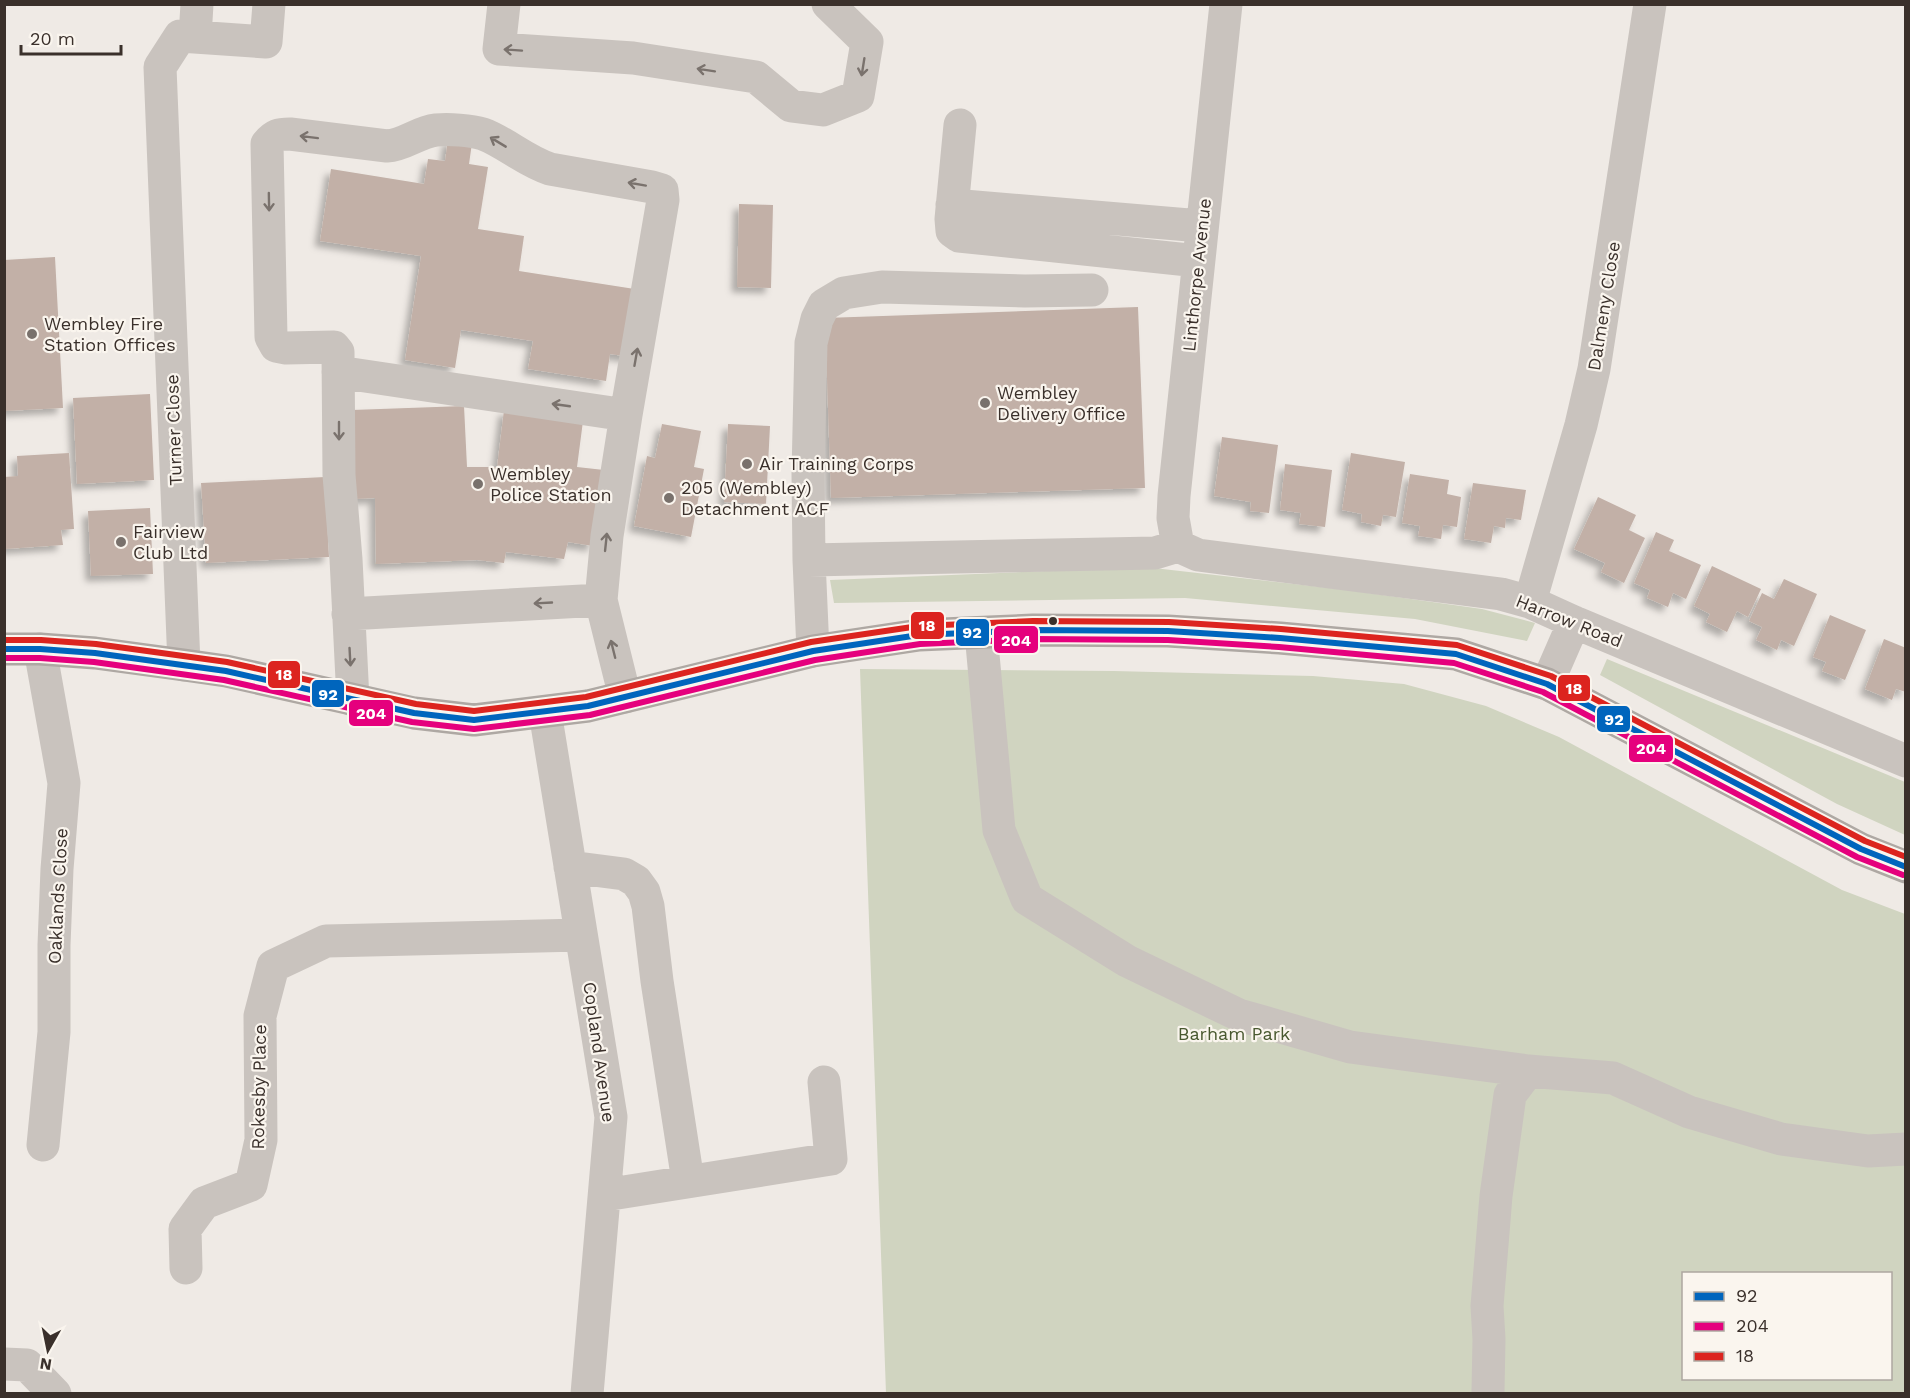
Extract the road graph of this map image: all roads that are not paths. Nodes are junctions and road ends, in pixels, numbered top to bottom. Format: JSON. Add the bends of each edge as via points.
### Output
{"nodes":[{"id":1,"x":197,"y":4,"type":"edge"},
{"id":2,"x":268,"y":4,"type":"edge"},
{"id":3,"x":504,"y":4,"type":"edge"},
{"id":4,"x":828,"y":4,"type":"edge"},
{"id":5,"x":1226,"y":4,"type":"edge"},
{"id":6,"x":1650,"y":4,"type":"edge"},
{"id":7,"x":195,"y":37,"type":"junction"},
{"id":8,"x":960,"y":125,"type":"dead end"},
{"id":9,"x":952,"y":205,"type":"junction"},
{"id":10,"x":1201,"y":226,"type":"junction"},
{"id":11,"x":1198,"y":261,"type":"junction"},
{"id":12,"x":1092,"y":290,"type":"dead end"},
{"id":13,"x":338,"y":372,"type":"junction"},
{"id":14,"x":626,"y":415,"type":"junction"},
{"id":15,"x":1178,"y":546,"type":"junction"},
{"id":16,"x":809,"y":560,"type":"junction"},
{"id":17,"x":601,"y":600,"type":"junction"},
{"id":18,"x":1530,"y":602,"type":"junction"},
{"id":19,"x":348,"y":614,"type":"junction"},
{"id":20,"x":1574,"y":622,"type":"junction"},
{"id":21,"x":981,"y":633,"type":"junction"},
{"id":22,"x":40,"y":648,"type":"junction"},
{"id":23,"x":4,"y":649,"type":"edge"},
{"id":24,"x":813,"y":651,"type":"junction"},
{"id":25,"x":184,"y":664,"type":"junction"},
{"id":26,"x":1547,"y":684,"type":"junction"},
{"id":27,"x":625,"y":697,"type":"junction"},
{"id":28,"x":353,"y":700,"type":"junction"},
{"id":29,"x":544,"y":712,"type":"junction"},
{"id":30,"x":1905,"y":761,"type":"edge"},
{"id":31,"x":570,"y":867,"type":"junction"},
{"id":32,"x":1905,"y":867,"type":"edge"},
{"id":33,"x":581,"y":935,"type":"junction"},
{"id":34,"x":1528,"y":1071,"type":"junction"},
{"id":35,"x":824,"y":1082,"type":"dead end"},
{"id":36,"x":43,"y":1145,"type":"dead end"},
{"id":37,"x":1905,"y":1149,"type":"edge"},
{"id":38,"x":688,"y":1181,"type":"junction"},
{"id":39,"x":605,"y":1195,"type":"junction"},
{"id":40,"x":186,"y":1268,"type":"dead end"},
{"id":41,"x":4,"y":1364,"type":"edge"},
{"id":42,"x":1488,"y":1392,"type":"dead end"},
{"id":43,"x":55,"y":1394,"type":"edge"},
{"id":44,"x":587,"y":1394,"type":"edge"}],
"edges":[{"from":1,"to":7,"type":"street"},
{"from":2,"to":7,"type":"street","via":[[266,42]]},
{"from":4,"to":3,"type":"street","one_way":true,"via":[[867,42],[858,96],[823,110],[791,106],[756,77],[633,58],[499,49]]},
{"from":5,"to":10,"type":"street","name":"Linthorpe Avenue"},
{"from":6,"to":18,"type":"street","name":"Dalmeny Close","via":[[1594,369]]},
{"from":7,"to":25,"type":"street","name":"Turner Close","via":[[180,36],[160,67]]},
{"from":8,"to":9,"type":"street"},
{"from":9,"to":10,"type":"street"},
{"from":9,"to":11,"type":"street","via":[[952,231],[959,237]]},
{"from":10,"to":11,"type":"street","name":"Linthorpe Avenue"},
{"from":11,"to":15,"type":"street","name":"Linthorpe Avenue","via":[[1174,496]]},
{"from":12,"to":16,"type":"street","via":[[882,288],[844,293],[824,305],[811,343]]},
{"from":14,"to":13,"type":"street","one_way":true},
{"from":14,"to":13,"type":"street","one_way":true,"via":[[662,190],[536,165],[481,134],[428,131],[397,146],[280,134],[267,144],[271,337],[276,346],[286,348],[334,347],[338,352]]},
{"from":13,"to":19,"type":"street","one_way":true,"via":[[339,475]]},
{"from":17,"to":14,"type":"street","one_way":true,"via":[[606,536]]},
{"from":15,"to":16,"type":"street","via":[[1155,553]]},
{"from":15,"to":18,"type":"street","name":"Harrow Road","via":[[1198,555],[1501,594]]},
{"from":16,"to":24,"type":"street"},
{"from":17,"to":19,"type":"street","one_way":true},
{"from":27,"to":17,"type":"street","one_way":true},
{"from":18,"to":20,"type":"street","name":"Harrow Road"},
{"from":19,"to":28,"type":"street","one_way":true},
{"from":20,"to":26,"type":"street"},
{"from":20,"to":30,"type":"street","name":"Harrow Road"},
{"from":21,"to":24,"type":"main road","via":[[919,635]]},
{"from":21,"to":26,"type":"main road","via":[[1168,631],[1304,640],[1456,654]]},
{"from":21,"to":34,"type":"street","via":[[999,830],[1027,898],[1127,961],[1239,1015],[1350,1047]]},
{"from":22,"to":23,"type":"main road"},
{"from":22,"to":25,"type":"main road"},
{"from":22,"to":36,"type":"street","name":"Oaklands Close","via":[[64,783],[57,869],[54,1032]]},
{"from":24,"to":27,"type":"main road"},
{"from":25,"to":28,"type":"main road"},
{"from":26,"to":32,"type":"main road","via":[[1861,849]]},
{"from":27,"to":29,"type":"main road"},
{"from":28,"to":29,"type":"main road","via":[[414,714],[474,720]]},
{"from":29,"to":31,"type":"street","name":"Copland Avenue"},
{"from":31,"to":33,"type":"street","name":"Copland Avenue"},
{"from":31,"to":38,"type":"street","via":[[624,874],[644,892]]},
{"from":33,"to":39,"type":"street","name":"Copland Avenue","via":[[611,1117]]},
{"from":33,"to":40,"type":"street","name":"Rokesby Place","via":[[326,941],[273,966],[260,1016],[261,1140],[251,1185],[204,1203],[185,1229]]},
{"from":34,"to":37,"type":"street","via":[[1613,1078],[1689,1112],[1781,1139],[1868,1151]]},
{"from":34,"to":42,"type":"street","via":[[1510,1095],[1496,1196],[1487,1306]]},
{"from":35,"to":38,"type":"street","via":[[831,1159]]},
{"from":38,"to":39,"type":"street"},
{"from":39,"to":44,"type":"street","name":"Copland Avenue"},
{"from":41,"to":43,"type":"street","via":[[27,1365]]}]}
